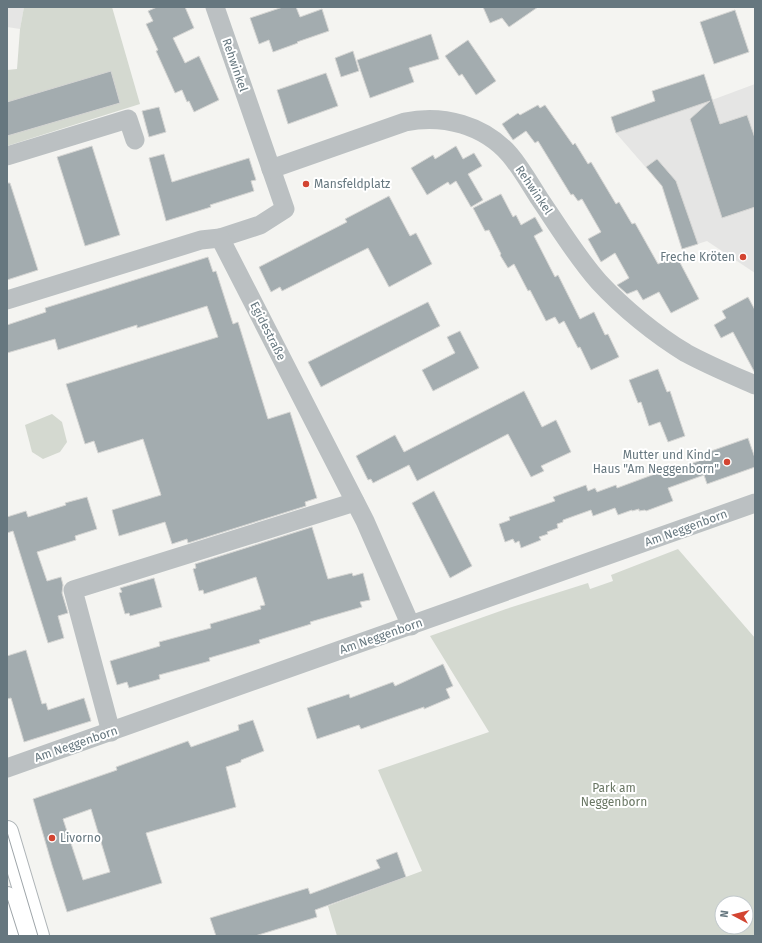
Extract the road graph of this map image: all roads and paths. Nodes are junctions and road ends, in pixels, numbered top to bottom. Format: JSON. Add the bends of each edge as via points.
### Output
{"nodes":[{"id":1,"x":216,"y":7,"type":"edge"},
{"id":2,"x":135,"y":140,"type":"dead end"},
{"id":3,"x":7,"y":156,"type":"edge"},
{"id":4,"x":271,"y":169,"type":"junction"},
{"id":5,"x":220,"y":238,"type":"junction"},
{"id":6,"x":7,"y":300,"type":"edge"},
{"id":7,"x":755,"y":385,"type":"edge"},
{"id":8,"x":355,"y":502,"type":"junction"},
{"id":9,"x":755,"y":503,"type":"edge"},
{"id":10,"x":411,"y":626,"type":"junction"},
{"id":11,"x":112,"y":732,"type":"junction"},
{"id":12,"x":7,"y":768,"type":"edge"},
{"id":13,"x":7,"y":832,"type":"edge"},
{"id":14,"x":7,"y":898,"type":"edge"},
{"id":15,"x":19,"y":936,"type":"edge"},
{"id":16,"x":38,"y":936,"type":"edge"}],
"edges":[{"from":1,"to":4,"type":"street","name":"Rehwinkel"},
{"from":2,"to":3,"type":"street","via":[[128,119]]},
{"from":4,"to":5,"type":"street","name":"Rehwinkel","via":[[285,209],[260,225]]},
{"from":4,"to":7,"type":"street","name":"Rehwinkel","via":[[405,122],[433,119],[468,126],[491,138],[510,156],[574,251],[599,282],[617,299],[648,326],[686,353]]},
{"from":5,"to":6,"type":"street","via":[[201,240]]},
{"from":5,"to":8,"type":"street","name":"Egidestraße"},
{"from":8,"to":10,"type":"street","name":"Egidestraße"},
{"from":8,"to":11,"type":"street","via":[[73,590]]},
{"from":9,"to":10,"type":"street","name":"Am Neggenborn"},
{"from":10,"to":11,"type":"street","name":"Am Neggenborn"},
{"from":11,"to":12,"type":"street","name":"Am Neggenborn"},
{"from":13,"to":16,"type":"main road"},
{"from":14,"to":15,"type":"main road"}]}
